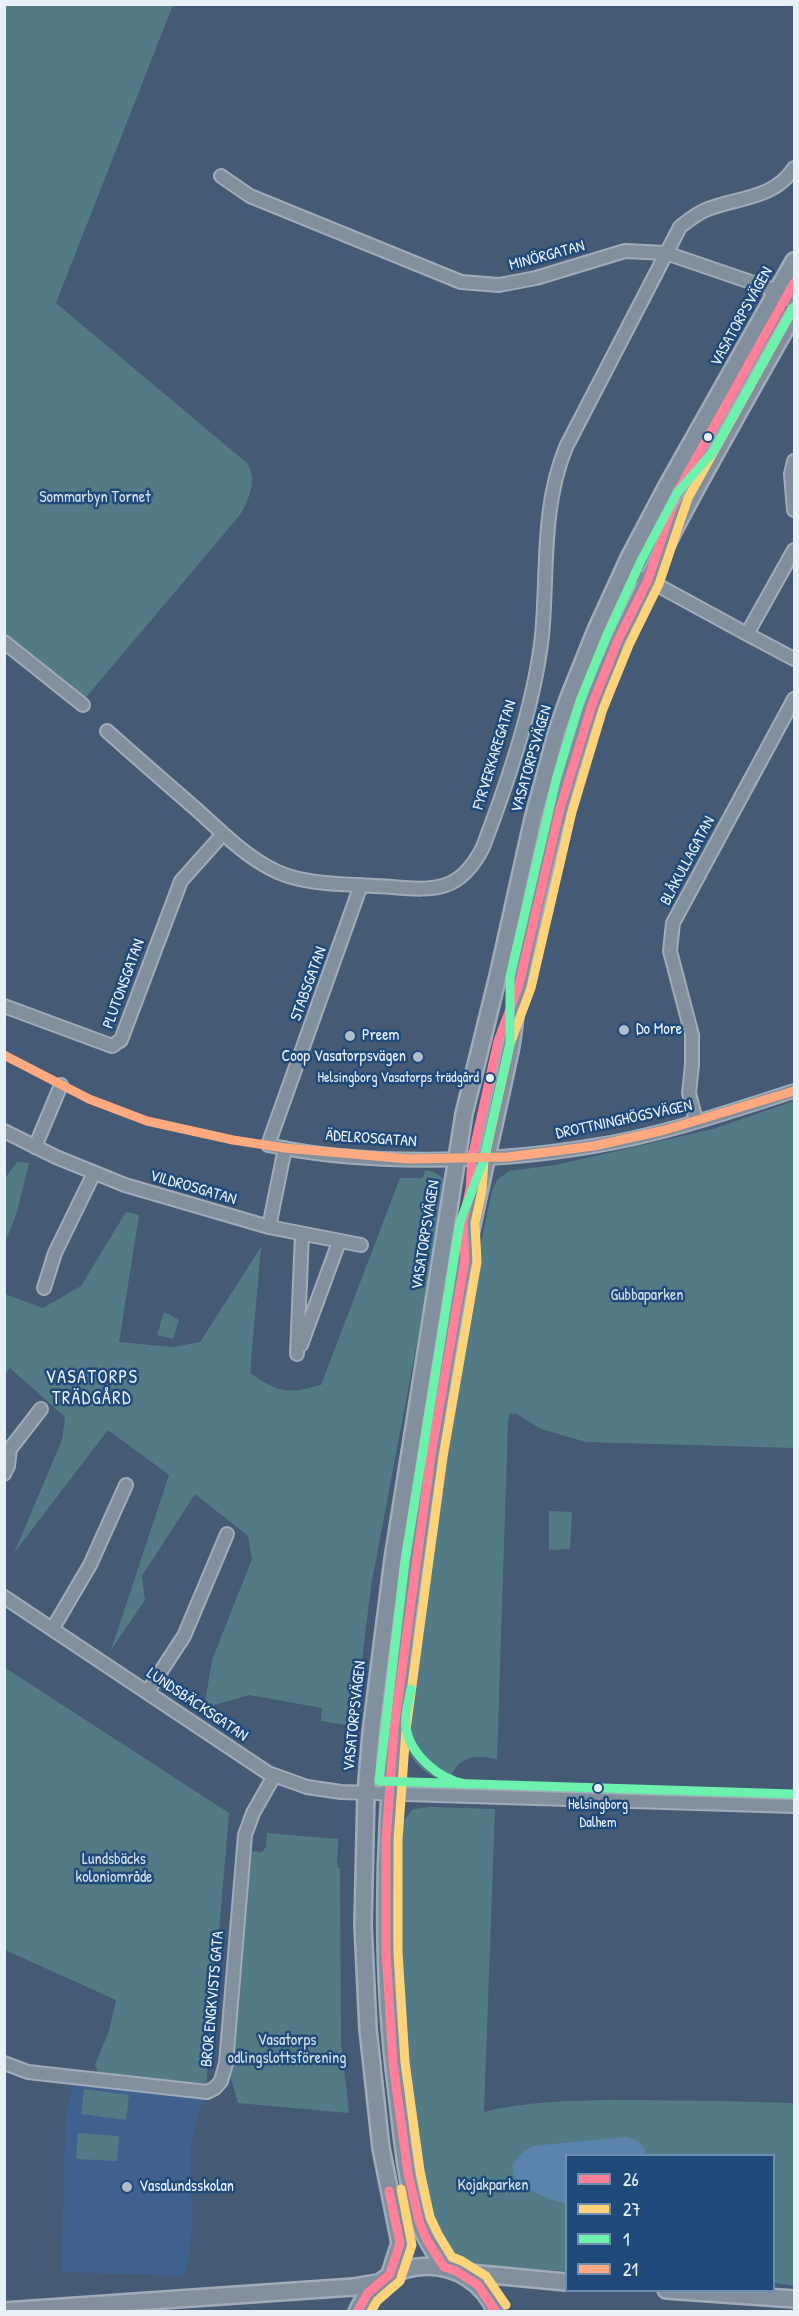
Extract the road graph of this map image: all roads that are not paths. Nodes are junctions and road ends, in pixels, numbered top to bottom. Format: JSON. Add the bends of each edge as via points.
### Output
{"nodes":[{"id":1,"x":795,"y":168,"type":"edge"},
{"id":2,"x":221,"y":176,"type":"dead end"},
{"id":3,"x":666,"y":253,"type":"junction"},
{"id":4,"x":795,"y":261,"type":"edge"},
{"id":5,"x":786,"y":296,"type":"edge"},
{"id":6,"x":795,"y":314,"type":"edge"},
{"id":7,"x":795,"y":461,"type":"edge"},
{"id":8,"x":795,"y":510,"type":"edge"},
{"id":9,"x":795,"y":550,"type":"edge"},
{"id":10,"x":623,"y":572,"type":"junction"},
{"id":11,"x":648,"y":580,"type":"junction"},
{"id":12,"x":747,"y":634,"type":"junction"},
{"id":13,"x":4,"y":642,"type":"edge"},
{"id":14,"x":795,"y":659,"type":"edge"},
{"id":15,"x":795,"y":699,"type":"edge"},
{"id":16,"x":82,"y":705,"type":"dead end"},
{"id":17,"x":107,"y":730,"type":"dead end"},
{"id":18,"x":223,"y":834,"type":"junction"},
{"id":19,"x":361,"y":885,"type":"junction"},
{"id":20,"x":4,"y":1006,"type":"edge"},
{"id":21,"x":61,"y":1085,"type":"dead end"},
{"id":22,"x":795,"y":1090,"type":"edge"},
{"id":23,"x":696,"y":1121,"type":"junction"},
{"id":24,"x":4,"y":1131,"type":"edge"},
{"id":25,"x":35,"y":1147,"type":"junction"},
{"id":26,"x":285,"y":1148,"type":"junction"},
{"id":27,"x":456,"y":1158,"type":"junction"},
{"id":28,"x":487,"y":1158,"type":"junction"},
{"id":29,"x":94,"y":1173,"type":"junction"},
{"id":30,"x":269,"y":1227,"type":"junction"},
{"id":31,"x":302,"y":1234,"type":"junction"},
{"id":32,"x":339,"y":1242,"type":"junction"},
{"id":33,"x":361,"y":1245,"type":"dead end"},
{"id":34,"x":44,"y":1288,"type":"dead end"},
{"id":35,"x":41,"y":1409,"type":"dead end"},
{"id":36,"x":7,"y":1450,"type":"edge"},
{"id":37,"x":4,"y":1474,"type":"edge"},
{"id":38,"x":126,"y":1485,"type":"dead end"},
{"id":39,"x":227,"y":1534,"type":"dead end"},
{"id":40,"x":4,"y":1597,"type":"edge"},
{"id":41,"x":53,"y":1628,"type":"junction"},
{"id":42,"x":148,"y":1691,"type":"junction"},
{"id":43,"x":274,"y":1776,"type":"junction"},
{"id":44,"x":366,"y":1793,"type":"junction"},
{"id":45,"x":389,"y":1794,"type":"junction"},
{"id":46,"x":795,"y":1806,"type":"edge"},
{"id":47,"x":4,"y":2063,"type":"edge"},
{"id":48,"x":450,"y":2269,"type":"junction"},
{"id":49,"x":384,"y":2279,"type":"junction"},
{"id":50,"x":565,"y":2282,"type":"edge"},
{"id":51,"x":695,"y":2292,"type":"edge"},
{"id":52,"x":795,"y":2299,"type":"edge"},
{"id":53,"x":358,"y":2308,"type":"edge"},
{"id":54,"x":495,"y":2308,"type":"edge"},
{"id":55,"x":4,"y":2311,"type":"edge"}],
"edges":[{"from":1,"to":3,"type":"street","name":"FYRVERKAREGATAN","via":[[785,181],[768,192],[694,216],[680,226]]},
{"from":2,"to":3,"type":"street","name":"MINÖRGATAN","via":[[250,196],[461,282],[499,285],[537,278],[625,251]]},
{"from":3,"to":5,"type":"street","name":"MINÖRGATAN"},
{"from":3,"to":19,"type":"street","name":"FYRVERKAREGATAN","via":[[559,466],[548,520],[539,660],[511,766],[481,850],[466,870],[440,888]]},
{"from":4,"to":5,"type":"main road","name":"VASATORPSVÄGEN"},
{"from":5,"to":10,"type":"main road","name":"VASATORPSVÄGEN","via":[[667,486]]},
{"from":6,"to":11,"type":"main road"},
{"from":7,"to":8,"type":"street","via":[[791,474]]},
{"from":9,"to":12,"type":"street"},
{"from":10,"to":11,"type":"street"},
{"from":10,"to":27,"type":"main road","name":"VASATORPSVÄGEN","via":[[569,697],[544,777]]},
{"from":11,"to":12,"type":"street"},
{"from":11,"to":28,"type":"main road","via":[[610,659],[566,787],[519,985]]},
{"from":12,"to":14,"type":"street"},
{"from":13,"to":16,"type":"street"},
{"from":15,"to":23,"type":"street","name":"BLÅKULLAGATAN","via":[[673,923],[670,951],[692,1035],[689,1093]]},
{"from":17,"to":18,"type":"street","name":"FYRVERKAREGATAN"},
{"from":18,"to":19,"type":"street","name":"FYRVERKAREGATAN","via":[[287,875]]},
{"from":18,"to":20,"type":"street","name":"PLUTONSGATAN","via":[[181,881],[117,1044],[112,1046]]},
{"from":19,"to":26,"type":"street","name":"STABSGATAN","via":[[268,1145]]},
{"from":21,"to":25,"type":"street"},
{"from":22,"to":23,"type":"street","name":"DROTTNINGHÖGSVÄGEN"},
{"from":23,"to":28,"type":"street","name":"DROTTNINGHÖGSVÄGEN","via":[[594,1146]]},
{"from":24,"to":25,"type":"street","name":"VILDROSGATAN"},
{"from":25,"to":29,"type":"street","name":"VILDROSGATAN"},
{"from":26,"to":27,"type":"street","name":"ÄDELROSGATAN","via":[[409,1159]]},
{"from":26,"to":30,"type":"street"},
{"from":27,"to":28,"type":"street","name":"DROTTNINGHÖGSVÄGEN"},
{"from":27,"to":44,"type":"main road","name":"VASATORPSVÄGEN","via":[[393,1559],[370,1732]]},
{"from":28,"to":45,"type":"main road","via":[[431,1455],[400,1672]]},
{"from":29,"to":30,"type":"street","name":"VILDROSGATAN"},
{"from":29,"to":34,"type":"street","via":[[55,1253]]},
{"from":30,"to":31,"type":"street","name":"VILDROSGATAN"},
{"from":31,"to":32,"type":"street","name":"VILDROSGATAN"},
{"from":31,"to":32,"type":"street","via":[[297,1354]]},
{"from":32,"to":33,"type":"street","name":"VILDROSGATAN"},
{"from":35,"to":36,"type":"street"},
{"from":36,"to":37,"type":"street"},
{"from":38,"to":41,"type":"street","via":[[90,1565]]},
{"from":39,"to":42,"type":"street","via":[[184,1636]]},
{"from":40,"to":41,"type":"street","name":"LUNDSBÄCKSGATAN"},
{"from":41,"to":42,"type":"street","name":"LUNDSBÄCKSGATAN"},
{"from":42,"to":43,"type":"street","name":"LUNDSBÄCKSGATAN"},
{"from":43,"to":44,"type":"street","name":"LUNDSBÄCKSGATAN","via":[[307,1787]]},
{"from":43,"to":47,"type":"street","name":"BROR ENGKVISTS GATA","via":[[245,1834],[226,2063],[218,2085],[207,2092],[28,2072]]},
{"from":44,"to":45,"type":"street","name":"LUNDSBÄCKSGATAN"},
{"from":44,"to":49,"type":"main road","name":"VASATORPSVÄGEN","via":[[363,1925],[368,2029],[381,2148],[400,2243]]},
{"from":45,"to":46,"type":"street","name":"LUNDSBÄCKSGATAN"},
{"from":45,"to":48,"type":"main road","via":[[386,1952],[393,2063],[419,2221],[427,2240]]},
{"from":48,"to":49,"type":"main road","via":[[416,2266]]},
{"from":48,"to":50,"type":"main road"},
{"from":48,"to":54,"type":"main road","via":[[478,2285]]},
{"from":49,"to":53,"type":"main road"},
{"from":49,"to":55,"type":"main road","via":[[353,2287]]},
{"from":51,"to":52,"type":"main road"}]}
